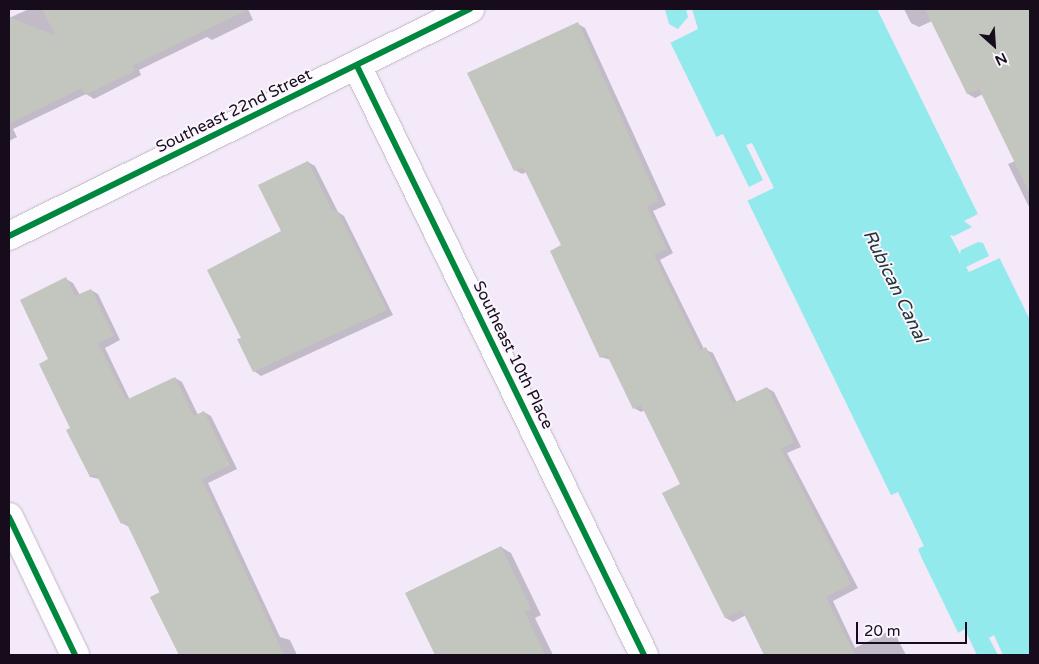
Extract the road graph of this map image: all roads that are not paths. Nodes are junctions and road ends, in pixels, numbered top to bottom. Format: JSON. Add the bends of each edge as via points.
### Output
{"nodes":[{"id":1,"x":470,"y":9,"type":"edge"},
{"id":2,"x":357,"y":66,"type":"junction"},
{"id":3,"x":9,"y":236,"type":"edge"},
{"id":4,"x":9,"y":517,"type":"edge"},
{"id":5,"x":75,"y":655,"type":"edge"},
{"id":6,"x":644,"y":655,"type":"edge"}],
"edges":[{"from":1,"to":2,"type":"street","name":"Southeast 22nd Street"},
{"from":2,"to":3,"type":"street","name":"Southeast 22nd Street"},
{"from":2,"to":6,"type":"street","name":"Southeast 10th Place"},
{"from":4,"to":5,"type":"street"}]}
